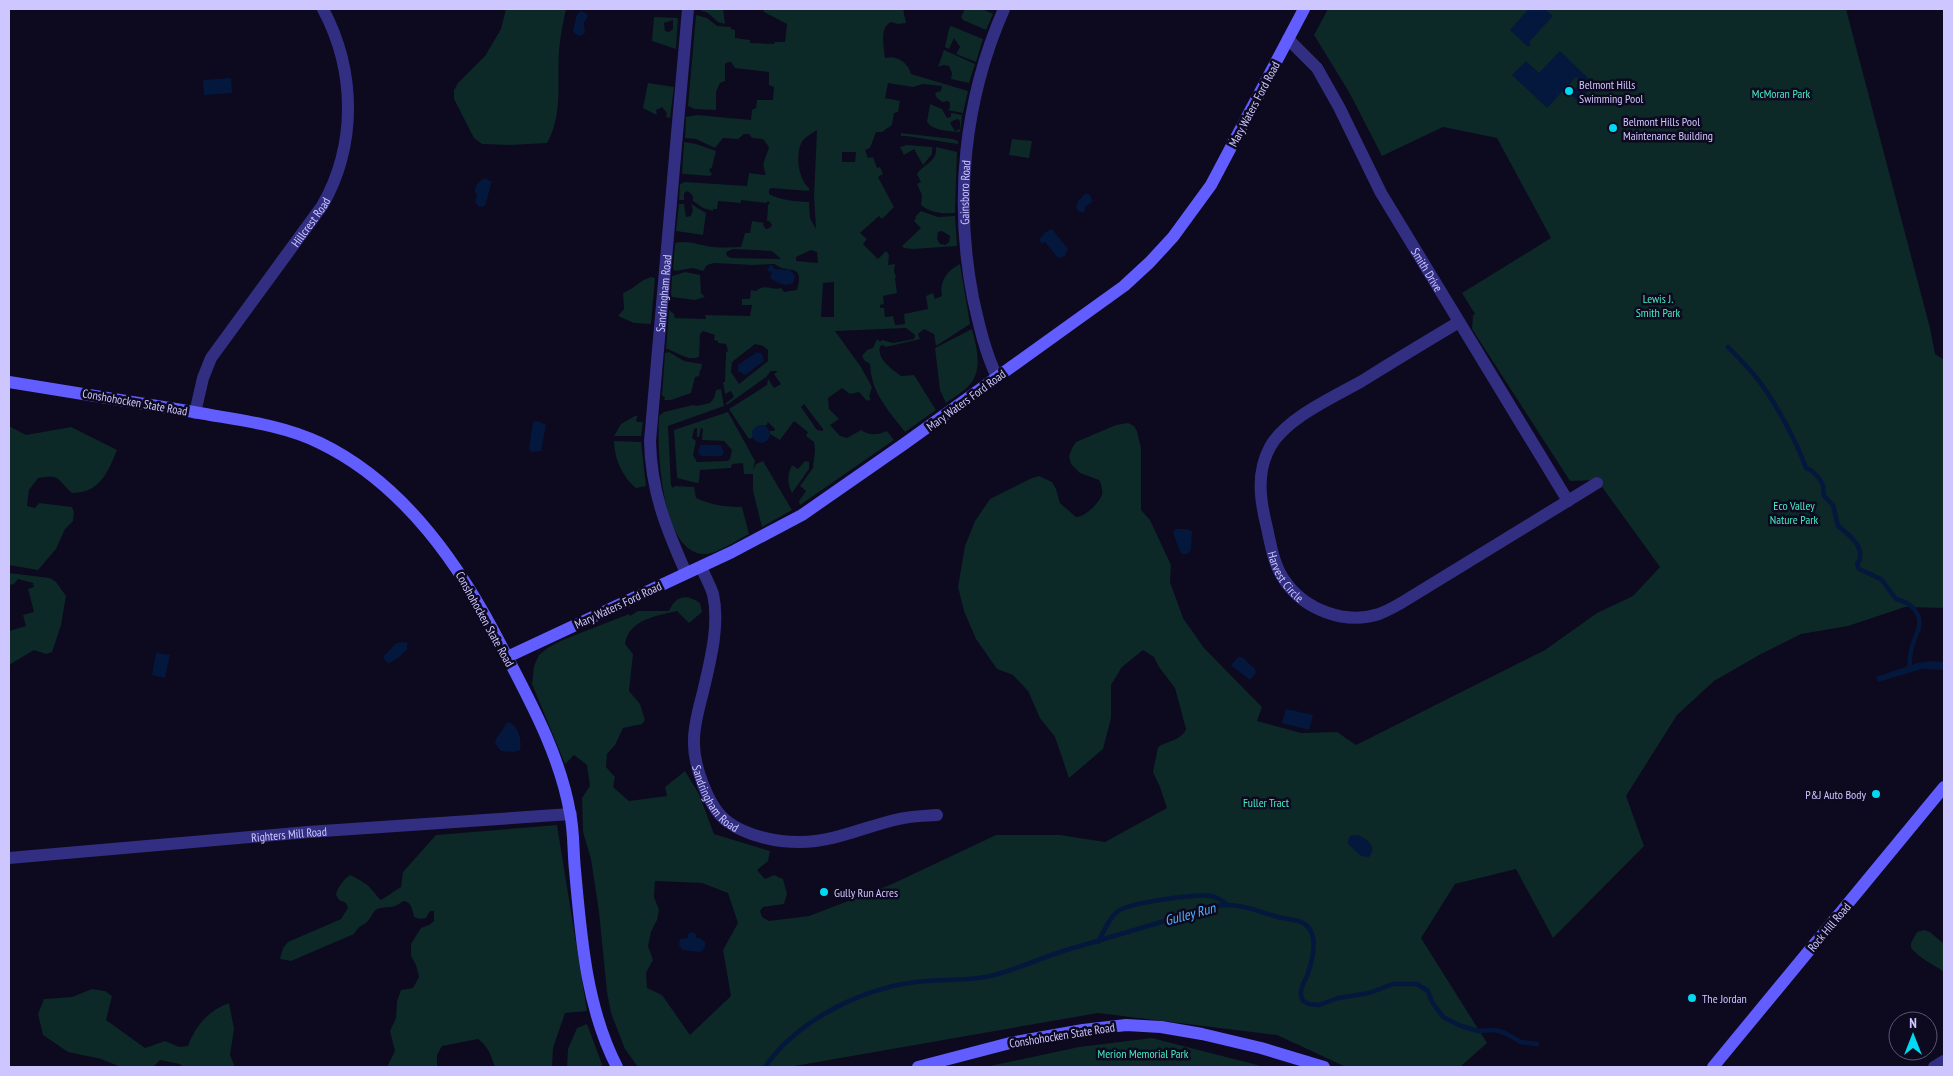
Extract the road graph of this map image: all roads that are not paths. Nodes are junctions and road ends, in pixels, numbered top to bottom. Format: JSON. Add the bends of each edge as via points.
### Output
{"nodes":[{"id":1,"x":323,"y":9,"type":"edge"},
{"id":2,"x":688,"y":9,"type":"edge"},
{"id":3,"x":1004,"y":9,"type":"edge"},
{"id":4,"x":1304,"y":9,"type":"edge"},
{"id":5,"x":1288,"y":39,"type":"junction"},
{"id":6,"x":1459,"y":322,"type":"junction"},
{"id":7,"x":997,"y":377,"type":"junction"},
{"id":8,"x":9,"y":382,"type":"edge"},
{"id":9,"x":195,"y":412,"type":"junction"},
{"id":10,"x":1597,"y":483,"type":"dead end"},
{"id":11,"x":1568,"y":501,"type":"junction"},
{"id":12,"x":701,"y":567,"type":"junction"},
{"id":13,"x":686,"y":573,"type":"junction"},
{"id":14,"x":507,"y":657,"type":"junction"},
{"id":15,"x":1944,"y":787,"type":"edge"},
{"id":16,"x":571,"y":814,"type":"junction"},
{"id":17,"x":937,"y":815,"type":"dead end"},
{"id":18,"x":9,"y":858,"type":"edge"},
{"id":19,"x":1944,"y":1061,"type":"edge"},
{"id":20,"x":616,"y":1067,"type":"edge"},
{"id":21,"x":918,"y":1067,"type":"edge"},
{"id":22,"x":1324,"y":1067,"type":"edge"},
{"id":23,"x":1713,"y":1067,"type":"edge"},
{"id":24,"x":1934,"y":1067,"type":"edge"}],
"edges":[{"from":1,"to":9,"type":"street","name":"Hillcrest Road","via":[[342,54],[348,90],[348,126],[342,161],[322,206],[211,358]]},
{"from":2,"to":13,"type":"street","name":"Sandringham Road","via":[[650,441],[657,498]]},
{"from":3,"to":7,"type":"street","name":"Gainsboro Road","via":[[984,61],[970,115],[963,189],[969,278],[982,338]]},
{"from":4,"to":5,"type":"main road","name":"Mary Waters Ford Road"},
{"from":5,"to":6,"type":"street","name":"Smith Drive","via":[[1317,68],[1381,193]]},
{"from":5,"to":7,"type":"main road","name":"Mary Waters Ford Road","via":[[1211,185],[1173,237],[1124,286]]},
{"from":6,"to":11,"type":"street","name":"Smith Drive"},
{"from":6,"to":11,"type":"street","name":"Harvest Circle","via":[[1309,412],[1276,438],[1262,469],[1260,490],[1273,555],[1285,582],[1320,610],[1343,616],[1378,614]]},
{"from":7,"to":12,"type":"main road","name":"Mary Waters Ford Road","via":[[802,515]]},
{"from":8,"to":9,"type":"main road","name":"Conshohocken State Road"},
{"from":9,"to":14,"type":"main road","name":"Conshohocken State Road","via":[[258,423],[301,435],[321,443],[360,468],[401,502],[436,540],[471,591]]},
{"from":10,"to":11,"type":"street","name":"Harvest Circle"},
{"from":12,"to":13,"type":"main road","name":"Mary Waters Ford Road"},
{"from":12,"to":17,"type":"street","name":"Sandringham Road","via":[[713,596],[715,627],[694,733],[696,762],[707,791],[726,822],[758,837],[798,842],[840,836],[900,818]]},
{"from":13,"to":14,"type":"main road","name":"Mary Waters Ford Road"},
{"from":14,"to":16,"type":"main road","name":"Conshohocken State Road","via":[[556,762]]},
{"from":15,"to":23,"type":"main road","name":"Rock Hill Road"},
{"from":16,"to":18,"type":"street","name":"Righters Mill Road","via":[[308,832]]},
{"from":16,"to":20,"type":"main road","name":"Conshohocken State Road","via":[[585,963],[595,1008]]},
{"from":19,"to":24,"type":"street"},
{"from":21,"to":22,"type":"main road","name":"Conshohocken State Road","via":[[1010,1043],[1126,1025],[1202,1034]]}]}
